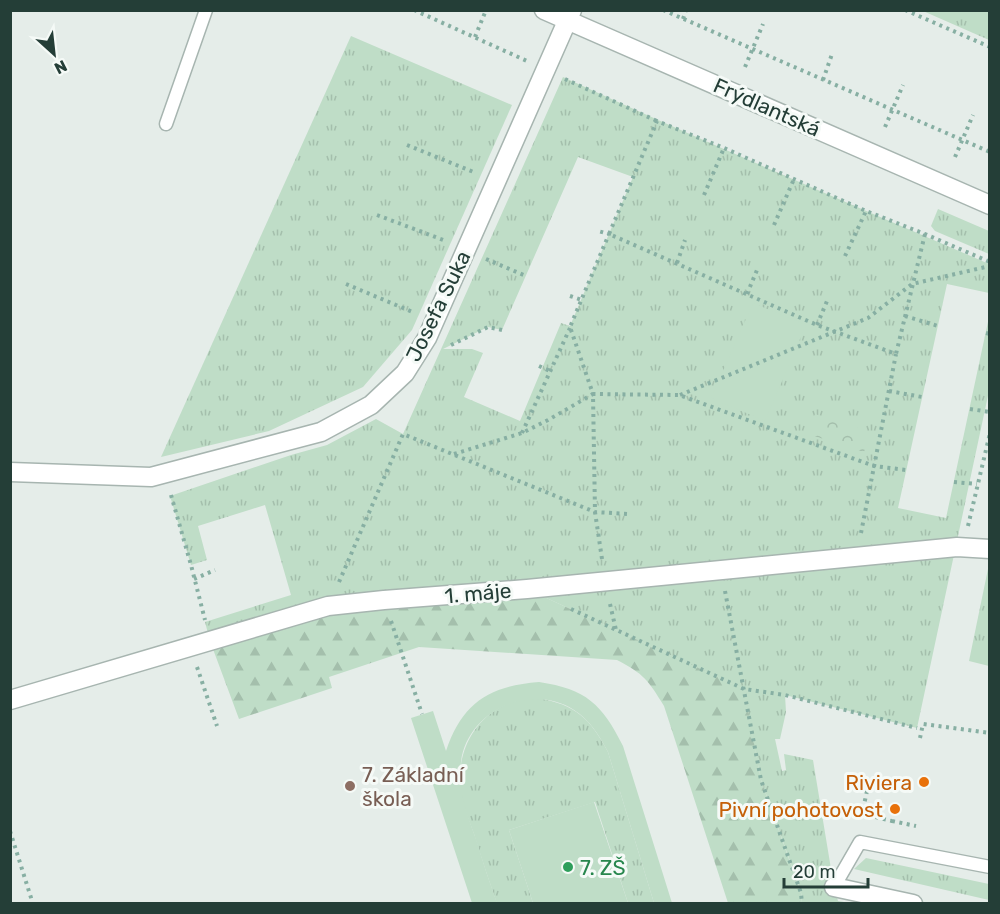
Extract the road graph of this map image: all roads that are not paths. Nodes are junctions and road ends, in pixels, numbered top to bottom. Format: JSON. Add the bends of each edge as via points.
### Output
{"nodes":[{"id":1,"x":206,"y":10,"type":"edge"},
{"id":2,"x":544,"y":10,"type":"edge"},
{"id":3,"x":570,"y":15,"type":"edge"},
{"id":4,"x":166,"y":124,"type":"dead end"},
{"id":5,"x":990,"y":205,"type":"edge"},
{"id":6,"x":10,"y":471,"type":"edge"},
{"id":7,"x":990,"y":549,"type":"edge"},
{"id":8,"x":10,"y":700,"type":"edge"},
{"id":9,"x":990,"y":867,"type":"edge"},
{"id":10,"x":834,"y":887,"type":"joint"},
{"id":11,"x":914,"y":903,"type":"edge"}],
"edges":[{"from":1,"to":4,"type":"lane"},
{"from":2,"to":3,"type":"street","name":"Frýdlantská"},
{"from":3,"to":5,"type":"street","name":"Frýdlantská"},
{"from":3,"to":6,"type":"street","name":"Josefa Suka","via":[[427,338],[405,373],[371,405],[321,432],[152,477]]},
{"from":7,"to":8,"type":"street","name":"1. máje","via":[[960,547],[328,606]]},
{"from":9,"to":10,"type":"lane","via":[[860,842]]},
{"from":10,"to":11,"type":"street"}]}
